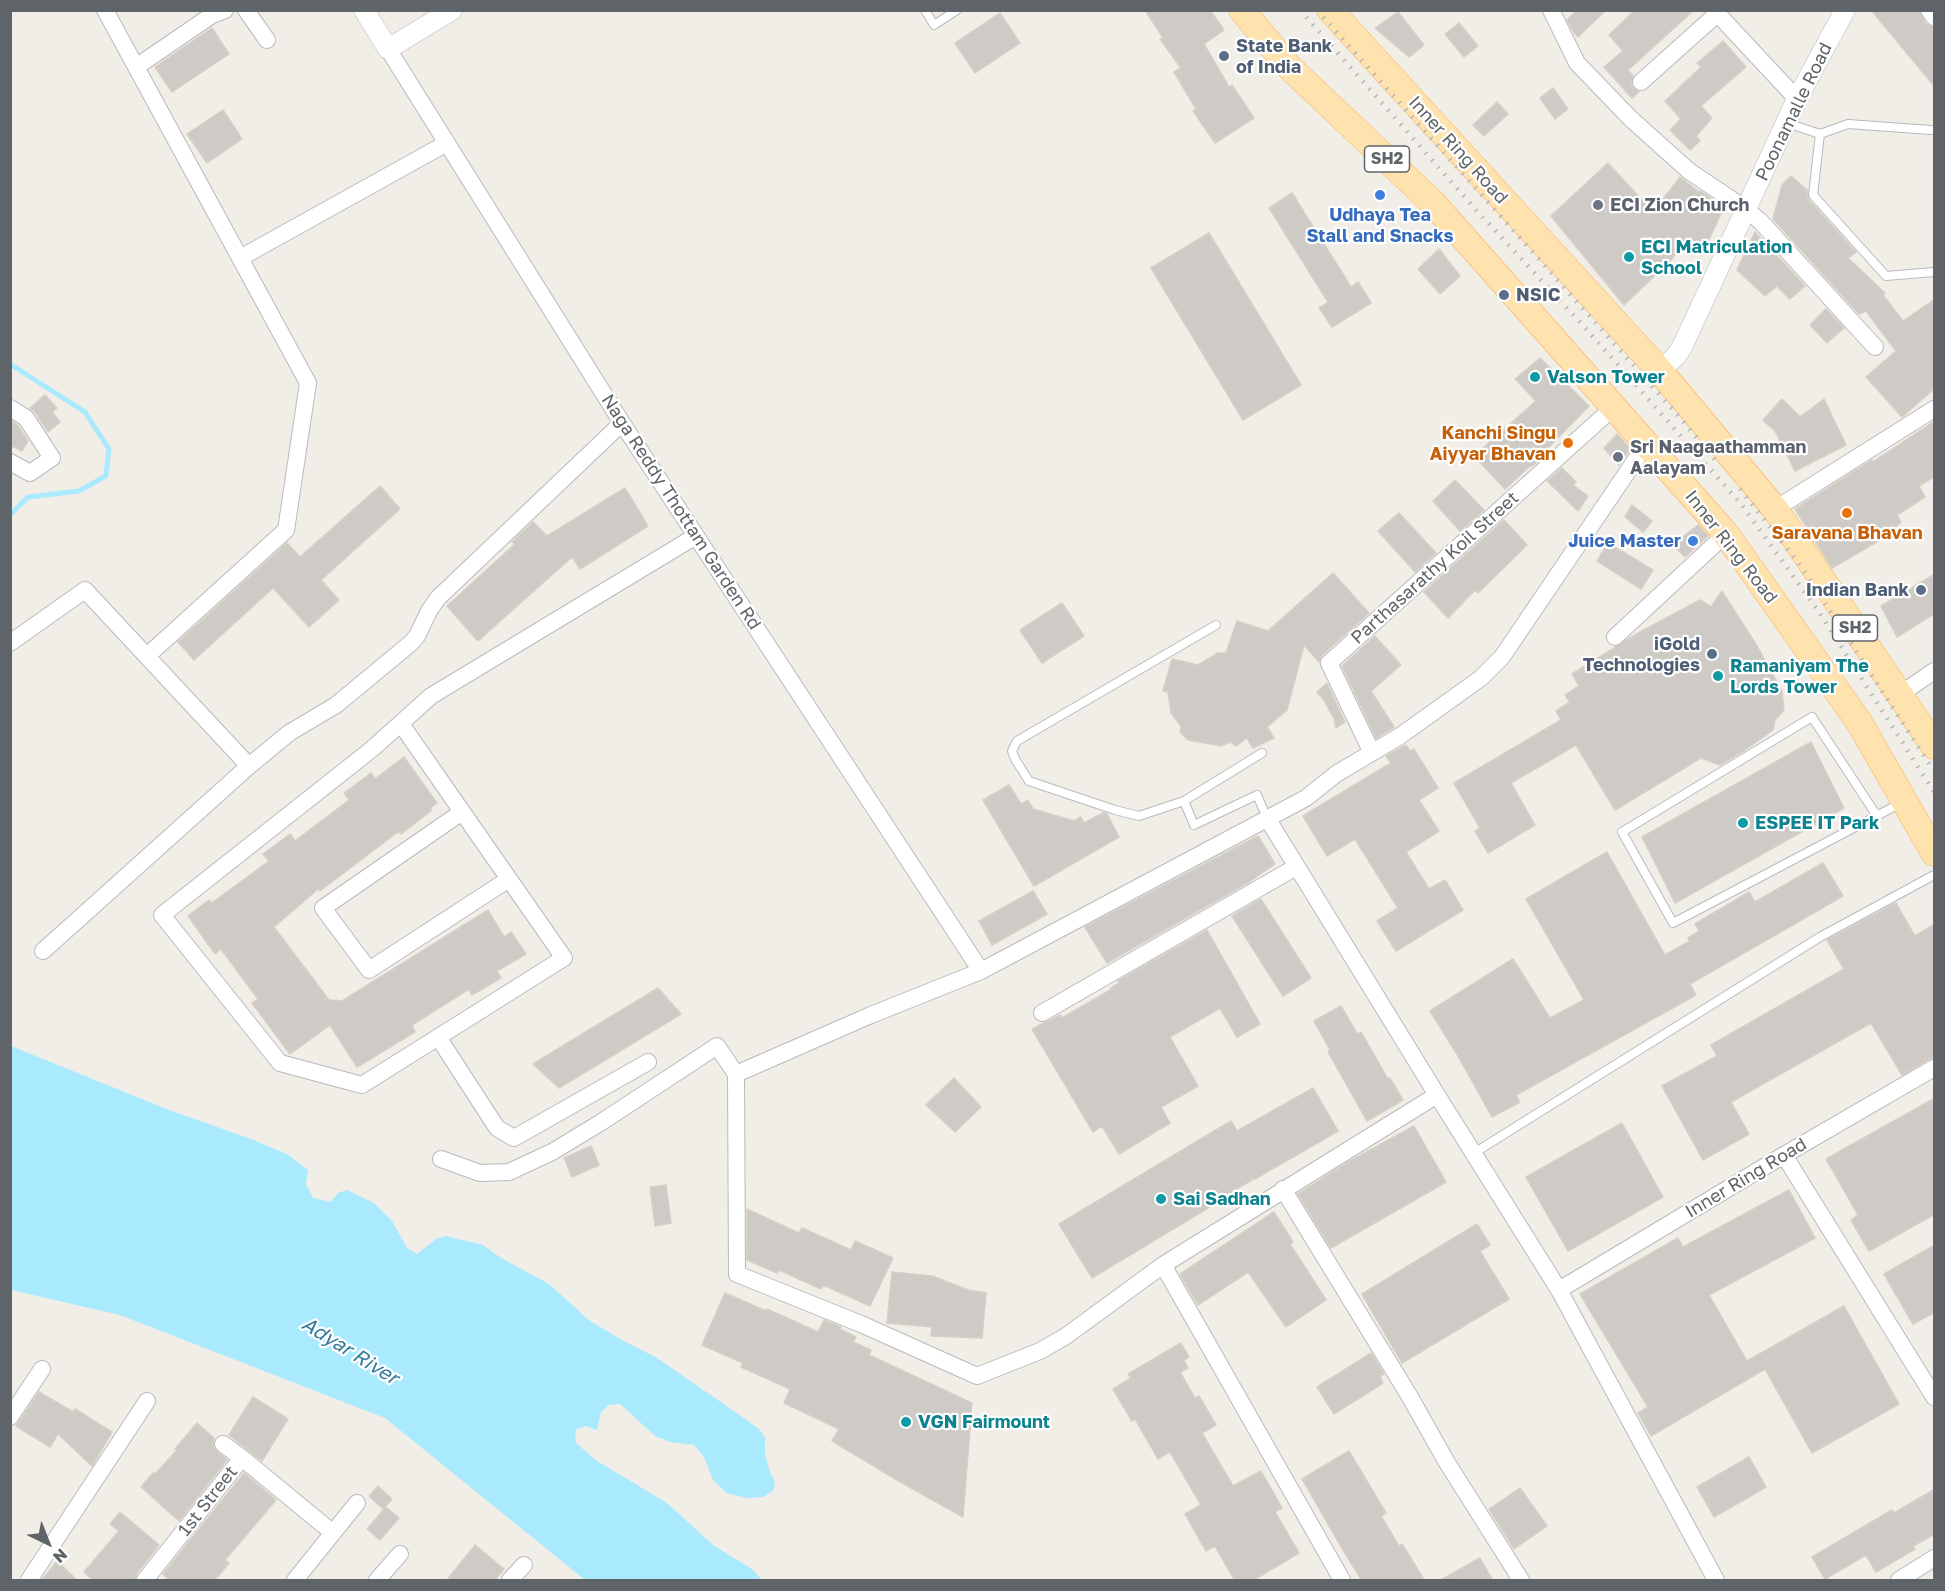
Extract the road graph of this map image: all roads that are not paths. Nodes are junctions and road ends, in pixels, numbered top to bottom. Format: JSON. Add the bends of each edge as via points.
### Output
{"nodes":[{"id":1,"x":105,"y":10,"type":"edge"},
{"id":2,"x":246,"y":10,"type":"edge"},
{"id":3,"x":364,"y":10,"type":"edge"},
{"id":4,"x":452,"y":10,"type":"edge"},
{"id":5,"x":925,"y":10,"type":"edge"},
{"id":6,"x":957,"y":10,"type":"edge"},
{"id":7,"x":1242,"y":10,"type":"edge"},
{"id":8,"x":1330,"y":10,"type":"edge"},
{"id":9,"x":1551,"y":10,"type":"edge"},
{"id":10,"x":1845,"y":10,"type":"edge"},
{"id":11,"x":1929,"y":10,"type":"edge"},
{"id":12,"x":216,"y":12,"type":"edge"},
{"id":13,"x":1716,"y":12,"type":"edge"},
{"id":14,"x":1935,"y":17,"type":"edge"},
{"id":15,"x":267,"y":40,"type":"dead end"},
{"id":16,"x":388,"y":49,"type":"junction"},
{"id":17,"x":136,"y":67,"type":"junction"},
{"id":18,"x":1641,"y":82,"type":"dead end"},
{"id":19,"x":1797,"y":99,"type":"junction"},
{"id":20,"x":1786,"y":123,"type":"junction"},
{"id":21,"x":1931,"y":130,"type":"dead end"},
{"id":22,"x":1820,"y":134,"type":"junction"},
{"id":23,"x":447,"y":143,"type":"junction"},
{"id":24,"x":1747,"y":210,"type":"junction"},
{"id":25,"x":240,"y":258,"type":"junction"},
{"id":26,"x":1935,"y":272,"type":"edge"},
{"id":27,"x":1875,"y":347,"type":"dead end"},
{"id":28,"x":1660,"y":371,"type":"junction"},
{"id":29,"x":1614,"y":407,"type":"junction"},
{"id":30,"x":10,"y":408,"type":"edge"},
{"id":31,"x":1935,"y":409,"type":"edge"},
{"id":32,"x":622,"y":423,"type":"junction"},
{"id":33,"x":1647,"y":443,"type":"junction"},
{"id":34,"x":10,"y":462,"type":"edge"},
{"id":35,"x":1775,"y":509,"type":"junction"},
{"id":36,"x":1726,"y":534,"type":"junction"},
{"id":37,"x":696,"y":536,"type":"junction"},
{"id":38,"x":1216,"y":625,"type":"dead end"},
{"id":39,"x":1615,"y":637,"type":"dead end"},
{"id":40,"x":10,"y":643,"type":"edge"},
{"id":41,"x":147,"y":656,"type":"junction"},
{"id":42,"x":1935,"y":672,"type":"edge"},
{"id":43,"x":1899,"y":695,"type":"junction"},
{"id":44,"x":401,"y":724,"type":"junction"},
{"id":45,"x":1935,"y":746,"type":"edge"},
{"id":46,"x":1262,"y":753,"type":"dead end"},
{"id":47,"x":1372,"y":753,"type":"junction"},
{"id":48,"x":249,"y":766,"type":"junction"},
{"id":49,"x":1184,"y":801,"type":"junction"},
{"id":50,"x":1904,"y":801,"type":"junction"},
{"id":51,"x":462,"y":812,"type":"junction"},
{"id":52,"x":1877,"y":816,"type":"junction"},
{"id":53,"x":1267,"y":818,"type":"junction"},
{"id":54,"x":1935,"y":853,"type":"edge"},
{"id":55,"x":1296,"y":867,"type":"junction"},
{"id":56,"x":1935,"y":875,"type":"edge"},
{"id":57,"x":509,"y":879,"type":"junction"},
{"id":58,"x":43,"y":951,"type":"dead end"},
{"id":59,"x":981,"y":970,"type":"junction"},
{"id":60,"x":1042,"y":1013,"type":"dead end"},
{"id":61,"x":438,"y":1037,"type":"junction"},
{"id":62,"x":648,"y":1062,"type":"dead end"},
{"id":63,"x":1935,"y":1068,"type":"edge"},
{"id":64,"x":735,"y":1074,"type":"junction"},
{"id":65,"x":1437,"y":1095,"type":"junction"},
{"id":66,"x":1474,"y":1153,"type":"junction"},
{"id":67,"x":1784,"y":1155,"type":"junction"},
{"id":68,"x":441,"y":1159,"type":"dead end"},
{"id":69,"x":1284,"y":1189,"type":"junction"},
{"id":70,"x":1163,"y":1265,"type":"junction"},
{"id":71,"x":1559,"y":1290,"type":"junction"},
{"id":72,"x":42,"y":1369,"type":"dead end"},
{"id":73,"x":1935,"y":1397,"type":"edge"},
{"id":74,"x":147,"y":1401,"type":"dead end"},
{"id":75,"x":10,"y":1417,"type":"edge"},
{"id":76,"x":223,"y":1444,"type":"dead end"},
{"id":77,"x":242,"y":1458,"type":"junction"},
{"id":78,"x":357,"y":1503,"type":"dead end"},
{"id":79,"x":333,"y":1533,"type":"junction"},
{"id":80,"x":400,"y":1554,"type":"dead end"},
{"id":81,"x":1935,"y":1558,"type":"edge"},
{"id":82,"x":524,"y":1565,"type":"dead end"},
{"id":83,"x":29,"y":1581,"type":"edge"},
{"id":84,"x":145,"y":1581,"type":"edge"},
{"id":85,"x":295,"y":1581,"type":"edge"},
{"id":86,"x":377,"y":1581,"type":"edge"},
{"id":87,"x":510,"y":1581,"type":"edge"},
{"id":88,"x":1342,"y":1581,"type":"edge"},
{"id":89,"x":1521,"y":1581,"type":"edge"},
{"id":90,"x":1716,"y":1581,"type":"edge"},
{"id":91,"x":1899,"y":1581,"type":"edge"}],
"edges":[{"from":1,"to":17,"type":"street"},
{"from":2,"to":15,"type":"street"},
{"from":3,"to":16,"type":"street"},
{"from":4,"to":16,"type":"street"},
{"from":5,"to":6,"type":"lane","via":[[934,25]]},
{"from":7,"to":29,"type":"main road","name":"Inner Ring Road","number":"SH2","via":[[1288,66],[1433,203]]},
{"from":8,"to":28,"type":"main road","name":"Inner Ring Road","number":"SH2"},
{"from":9,"to":24,"type":"street","via":[[1577,63],[1631,119],[1689,171]]},
{"from":10,"to":19,"type":"street","name":"Poonamalle Road"},
{"from":11,"to":14,"type":"street"},
{"from":12,"to":17,"type":"street"},
{"from":13,"to":18,"type":"street"},
{"from":13,"to":19,"type":"street"},
{"from":16,"to":23,"type":"street","name":"Naga Reddy Thottam Garden Rd"},
{"from":17,"to":25,"type":"street"},
{"from":19,"to":20,"type":"street","name":"Poonamalle Road"},
{"from":20,"to":22,"type":"lane"},
{"from":20,"to":24,"type":"street","name":"Poonamalle Road"},
{"from":21,"to":22,"type":"lane","via":[[1848,124]]},
{"from":22,"to":26,"type":"lane","via":[[1813,195],[1886,276]]},
{"from":23,"to":25,"type":"street"},
{"from":23,"to":32,"type":"street","name":"Naga Reddy Thottam Garden Rd"},
{"from":24,"to":27,"type":"street"},
{"from":24,"to":28,"type":"street","name":"Poonamalle Road","via":[[1682,347]]},
{"from":25,"to":41,"type":"street","via":[[308,383],[286,530]]},
{"from":28,"to":35,"type":"main road","name":"Inner Ring Road","number":"SH2"},
{"from":29,"to":33,"type":"main road","name":"Inner Ring Road","number":"SH2"},
{"from":29,"to":47,"type":"street","name":"Parthasarathy Koil Street","via":[[1329,663]]},
{"from":30,"to":34,"type":"street","via":[[26,418],[52,458],[30,473]]},
{"from":31,"to":35,"type":"street"},
{"from":32,"to":37,"type":"street","name":"Naga Reddy Thottam Garden Rd"},
{"from":32,"to":48,"type":"street","via":[[438,598],[411,643],[336,705],[289,734]]},
{"from":33,"to":36,"type":"main road","name":"Inner Ring Road","number":"SH2"},
{"from":33,"to":47,"type":"street","via":[[1502,657],[1481,678]]},
{"from":35,"to":43,"type":"main road","name":"Inner Ring Road","number":"SH2"},
{"from":36,"to":39,"type":"street"},
{"from":36,"to":50,"type":"main road","name":"Inner Ring Road","number":"SH2","via":[[1858,722]]},
{"from":37,"to":44,"type":"street","via":[[431,696]]},
{"from":37,"to":59,"type":"street","name":"Naga Reddy Thottam Garden Rd"},
{"from":38,"to":49,"type":"lane","via":[[1017,741],[1012,751],[1029,781],[1115,810],[1139,816]]},
{"from":40,"to":41,"type":"street","via":[[85,590]]},
{"from":41,"to":48,"type":"street"},
{"from":42,"to":43,"type":"street"},
{"from":43,"to":45,"type":"main road","name":"Inner Ring Road","number":"SH2"},
{"from":44,"to":51,"type":"street"},
{"from":44,"to":61,"type":"street","via":[[162,915],[280,1063],[362,1085]]},
{"from":46,"to":49,"type":"lane"},
{"from":47,"to":53,"type":"street","via":[[1306,798]]},
{"from":48,"to":58,"type":"street"},
{"from":49,"to":53,"type":"lane","via":[[1194,825],[1257,795]]},
{"from":50,"to":52,"type":"lane"},
{"from":50,"to":54,"type":"main road","name":"Inner Ring Road","number":"SH2"},
{"from":51,"to":57,"type":"street"},
{"from":51,"to":57,"type":"street","via":[[323,909],[369,970]]},
{"from":52,"to":52,"type":"lane","via":[[1673,923],[1622,832],[1812,717]]},
{"from":53,"to":55,"type":"street"},
{"from":53,"to":59,"type":"street"},
{"from":55,"to":60,"type":"street"},
{"from":55,"to":65,"type":"street"},
{"from":56,"to":66,"type":"lane","via":[[1820,936]]},
{"from":57,"to":61,"type":"street","via":[[564,958]]},
{"from":59,"to":64,"type":"street"},
{"from":61,"to":62,"type":"street","via":[[498,1128],[514,1138]]},
{"from":63,"to":67,"type":"street","name":"Inner Ring Road"},
{"from":64,"to":68,"type":"street","via":[[717,1046],[600,1123],[509,1172],[480,1173]]},
{"from":64,"to":70,"type":"street","via":[[737,1274],[977,1376],[1066,1336]]},
{"from":65,"to":66,"type":"street"},
{"from":65,"to":69,"type":"street"},
{"from":66,"to":71,"type":"street"},
{"from":67,"to":71,"type":"street","name":"Inner Ring Road"},
{"from":67,"to":73,"type":"street"},
{"from":69,"to":70,"type":"street"},
{"from":69,"to":89,"type":"street"},
{"from":70,"to":88,"type":"street"},
{"from":71,"to":90,"type":"street"},
{"from":72,"to":75,"type":"street"},
{"from":74,"to":83,"type":"street"},
{"from":76,"to":77,"type":"street"},
{"from":77,"to":79,"type":"street","name":"1st Street"},
{"from":77,"to":84,"type":"street","name":"1st Street"},
{"from":78,"to":79,"type":"street"},
{"from":79,"to":85,"type":"street"},
{"from":80,"to":86,"type":"street"},
{"from":81,"to":91,"type":"street"},
{"from":82,"to":87,"type":"street"}]}
